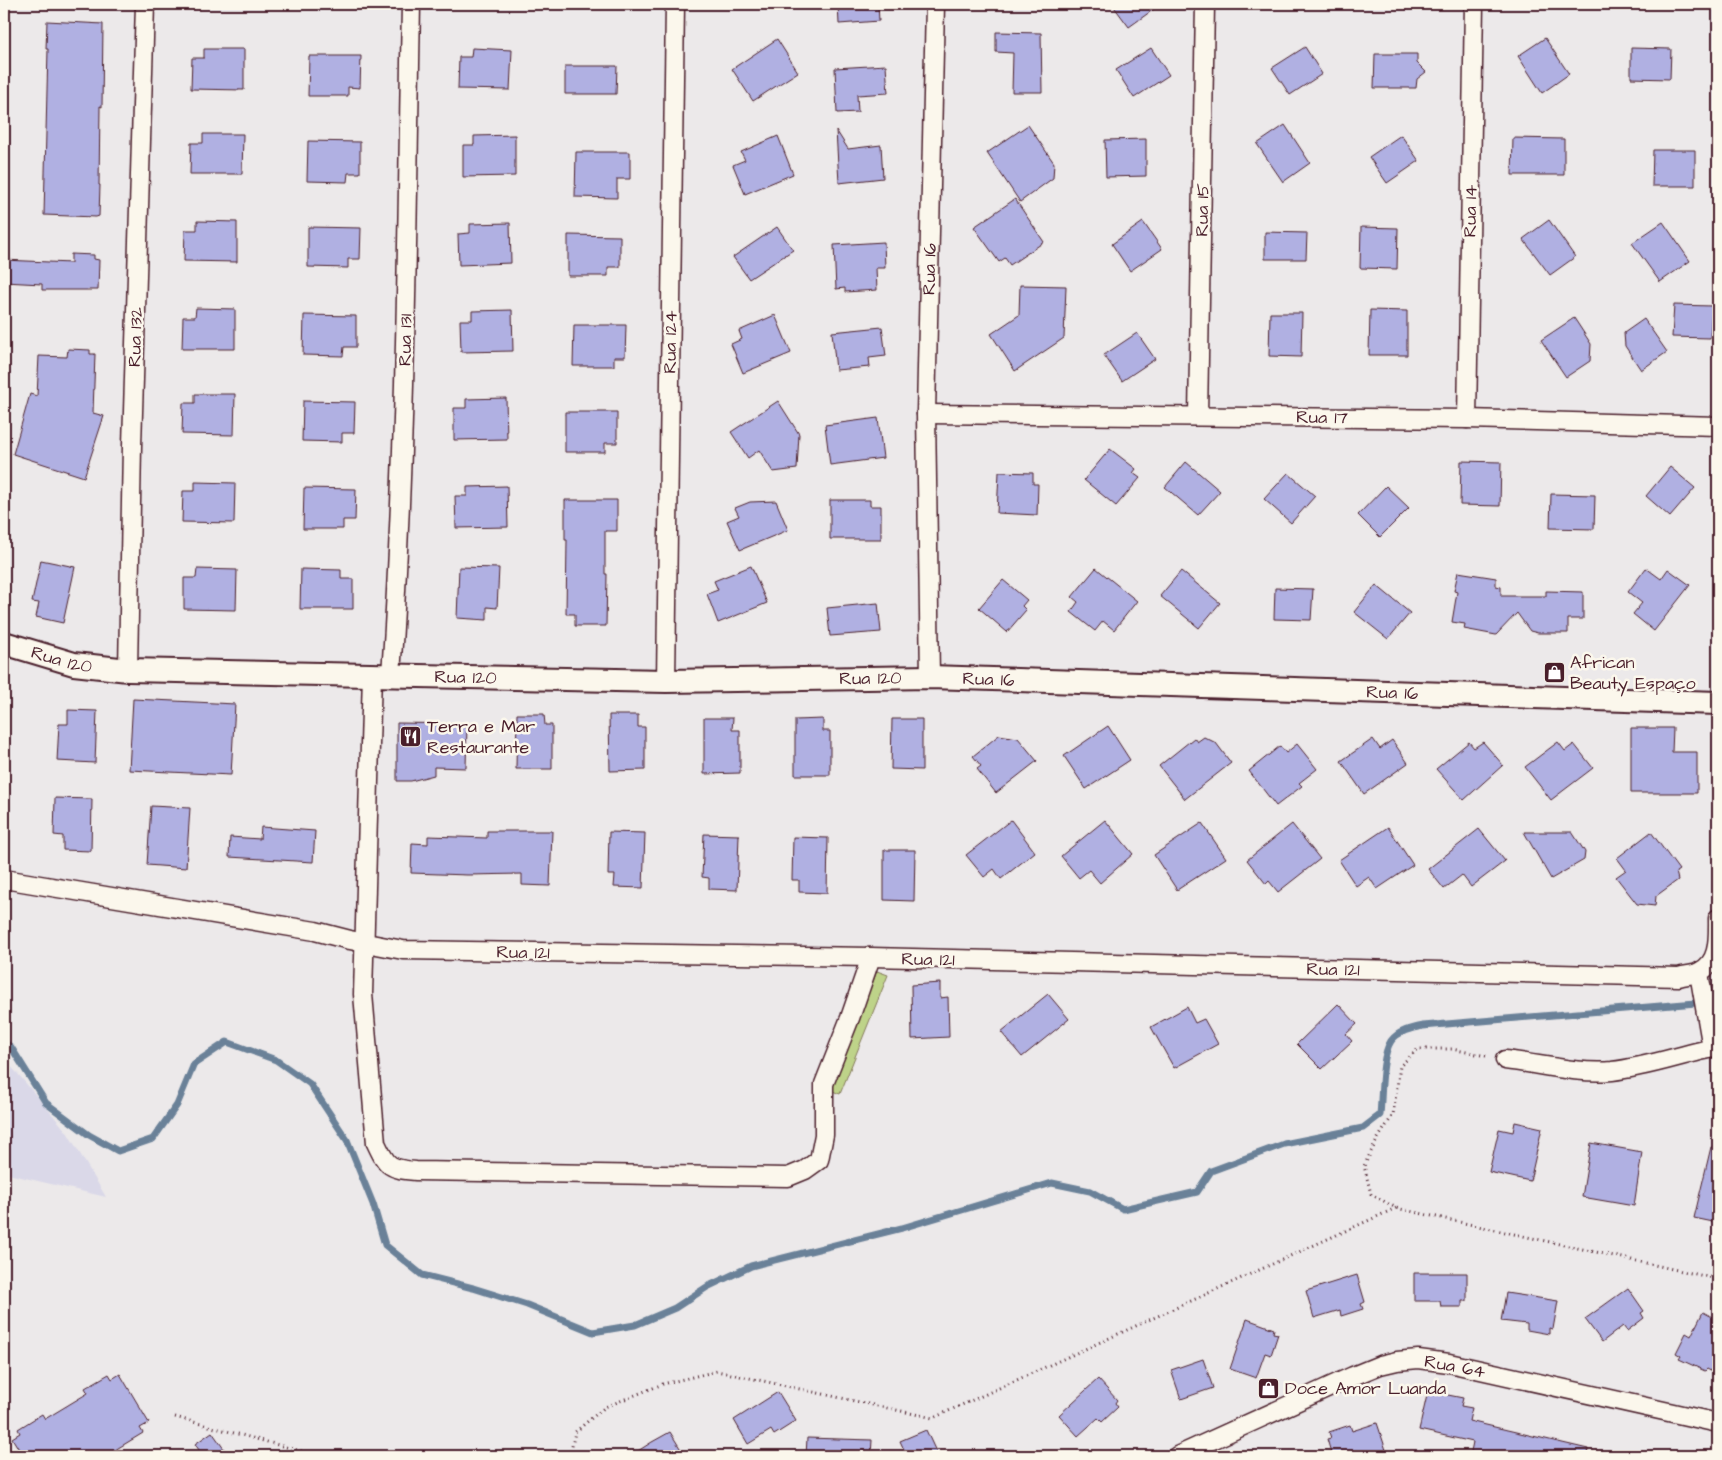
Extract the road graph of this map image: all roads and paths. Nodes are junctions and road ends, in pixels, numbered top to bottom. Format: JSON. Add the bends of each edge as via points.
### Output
{"nodes":[{"id":1,"x":145,"y":4,"type":"edge"},
{"id":2,"x":411,"y":4,"type":"edge"},
{"id":3,"x":674,"y":4,"type":"edge"},
{"id":4,"x":935,"y":4,"type":"edge"},
{"id":5,"x":1205,"y":4,"type":"edge"},
{"id":6,"x":1474,"y":4,"type":"edge"},
{"id":7,"x":926,"y":414,"type":"junction"},
{"id":8,"x":1198,"y":416,"type":"junction"},
{"id":9,"x":1467,"y":419,"type":"junction"},
{"id":10,"x":1718,"y":426,"type":"edge"},
{"id":11,"x":4,"y":643,"type":"edge"},
{"id":12,"x":128,"y":670,"type":"junction"},
{"id":13,"x":381,"y":675,"type":"junction"},
{"id":14,"x":930,"y":677,"type":"junction"},
{"id":15,"x":666,"y":681,"type":"junction"},
{"id":16,"x":1718,"y":703,"type":"edge"},
{"id":17,"x":4,"y":879,"type":"edge"},
{"id":18,"x":1718,"y":918,"type":"edge"},
{"id":19,"x":365,"y":943,"type":"junction"},
{"id":20,"x":871,"y":958,"type":"junction"},
{"id":21,"x":1699,"y":973,"type":"junction"},
{"id":22,"x":1715,"y":1048,"type":"edge"},
{"id":23,"x":1505,"y":1060,"type":"joint"},
{"id":24,"x":1396,"y":1208,"type":"junction"},
{"id":25,"x":1718,"y":1279,"type":"edge"},
{"id":26,"x":175,"y":1417,"type":"dead end"},
{"id":27,"x":1718,"y":1423,"type":"edge"},
{"id":28,"x":319,"y":1456,"type":"edge"},
{"id":29,"x":570,"y":1456,"type":"edge"},
{"id":30,"x":1176,"y":1456,"type":"edge"}],
"edges":[{"from":1,"to":12,"type":"street","name":"Rua 132"},
{"from":2,"to":13,"type":"street","name":"Rua 131","via":[[399,557]]},
{"from":3,"to":15,"type":"street","name":"Rua 124"},
{"from":4,"to":7,"type":"street","name":"Rua 16"},
{"from":5,"to":8,"type":"street","name":"Rua 15"},
{"from":6,"to":9,"type":"street","name":"Rua 14"},
{"from":7,"to":8,"type":"street","name":"Rua 17"},
{"from":7,"to":14,"type":"street","name":"Rua 16"},
{"from":8,"to":9,"type":"street","name":"Rua 17"},
{"from":9,"to":10,"type":"street","name":"Rua 17"},
{"from":11,"to":12,"type":"street","name":"Rua 120","via":[[74,664]]},
{"from":12,"to":13,"type":"street","name":"Rua 120"},
{"from":13,"to":15,"type":"street","name":"Rua 120"},
{"from":13,"to":19,"type":"street"},
{"from":14,"to":15,"type":"street","name":"Rua 120"},
{"from":14,"to":16,"type":"street","name":"Rua 16"},
{"from":17,"to":19,"type":"street","name":"Rua 121","via":[[315,930]]},
{"from":18,"to":21,"type":"street","via":[[1717,950],[1710,964]]},
{"from":19,"to":20,"type":"street","name":"Rua 121","via":[[403,950]]},
{"from":19,"to":20,"type":"street","via":[[363,994],[376,1143],[383,1160],[396,1170],[416,1171],[788,1177],[804,1170],[819,1160],[824,1135],[824,1084]]},
{"from":20,"to":21,"type":"street","name":"Rua 121","via":[[1679,977]]},
{"from":21,"to":22,"type":"street"},
{"from":22,"to":23,"type":"street","via":[[1613,1071],[1592,1072]]},
{"from":23,"to":24,"type":"path","via":[[1452,1049],[1418,1049],[1400,1066],[1393,1115],[1364,1166],[1371,1194]]},
{"from":24,"to":25,"type":"path"},
{"from":24,"to":29,"type":"path","via":[[933,1418],[717,1371],[663,1384],[605,1407],[575,1432]]},
{"from":26,"to":28,"type":"path"},
{"from":27,"to":30,"type":"street","name":"Rua 64","via":[[1449,1363],[1418,1359],[1380,1365]]}]}
